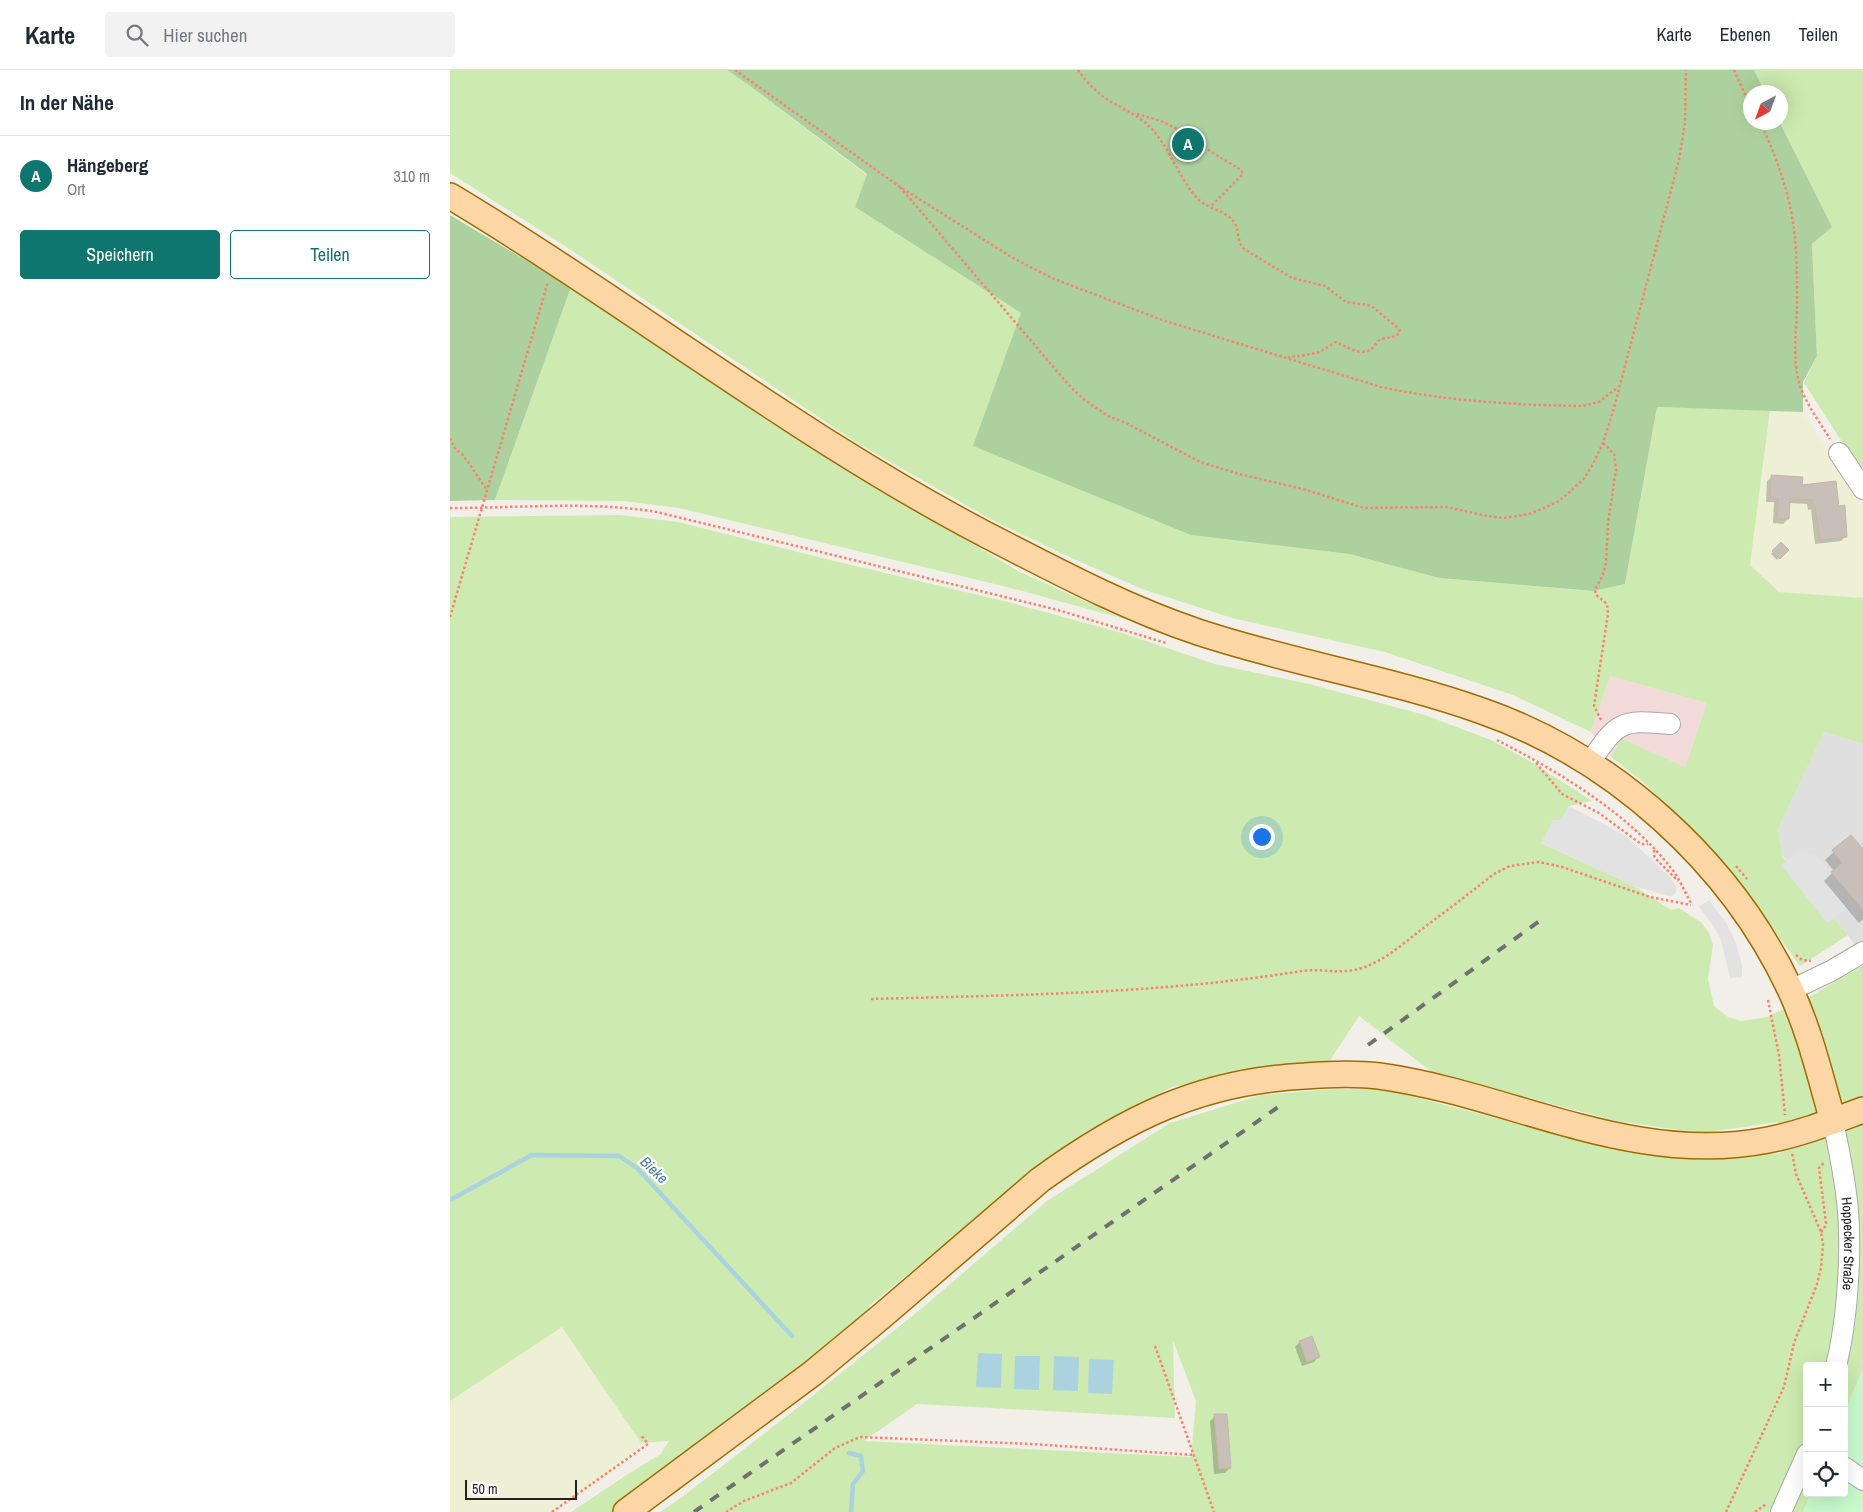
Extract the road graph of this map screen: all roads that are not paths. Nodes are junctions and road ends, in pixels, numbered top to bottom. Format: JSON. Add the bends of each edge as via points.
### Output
{"nodes":[{"id":1,"x":450,"y":196,"type":"edge"},
{"id":2,"x":1839,"y":453,"type":"road end"},
{"id":3,"x":1863,"y":489,"type":"edge"},
{"id":4,"x":1670,"y":724,"type":"dead end"},
{"id":5,"x":1594,"y":756,"type":"junction"},
{"id":6,"x":1863,"y":952,"type":"edge"},
{"id":7,"x":1791,"y":990,"type":"junction"},
{"id":8,"x":1863,"y":1110,"type":"edge"},
{"id":9,"x":1833,"y":1121,"type":"junction"},
{"id":10,"x":1856,"y":1227,"type":"edge"},
{"id":11,"x":1837,"y":1362,"type":"edge"},
{"id":12,"x":1803,"y":1463,"type":"edge"},
{"id":13,"x":1848,"y":1470,"type":"edge"},
{"id":14,"x":1863,"y":1480,"type":"edge"},
{"id":15,"x":626,"y":1512,"type":"edge"},
{"id":16,"x":1781,"y":1512,"type":"edge"}],
"edges":[{"from":1,"to":5,"type":"main road","via":[[906,491],[1081,583],[1145,612],[1220,639],[1386,682],[1488,713]]},
{"from":2,"to":3,"type":"street"},
{"from":4,"to":5,"type":"street","via":[[1625,724],[1612,731]]},
{"from":5,"to":7,"type":"main road","via":[[1705,862],[1760,935]]},
{"from":6,"to":7,"type":"street"},
{"from":7,"to":9,"type":"main road","via":[[1814,1049]]},
{"from":8,"to":9,"type":"main road"},
{"from":9,"to":10,"type":"street","name":"Hoppecker Straße"},
{"from":9,"to":15,"type":"main road","via":[[1769,1140],[1678,1145],[1582,1129],[1460,1092],[1377,1076],[1277,1077],[1186,1098],[1113,1131],[1053,1171],[813,1373]]},
{"from":10,"to":11,"type":"street","name":"Hoppecker Straße"},
{"from":12,"to":16,"type":"street"},
{"from":13,"to":14,"type":"street"}]}
